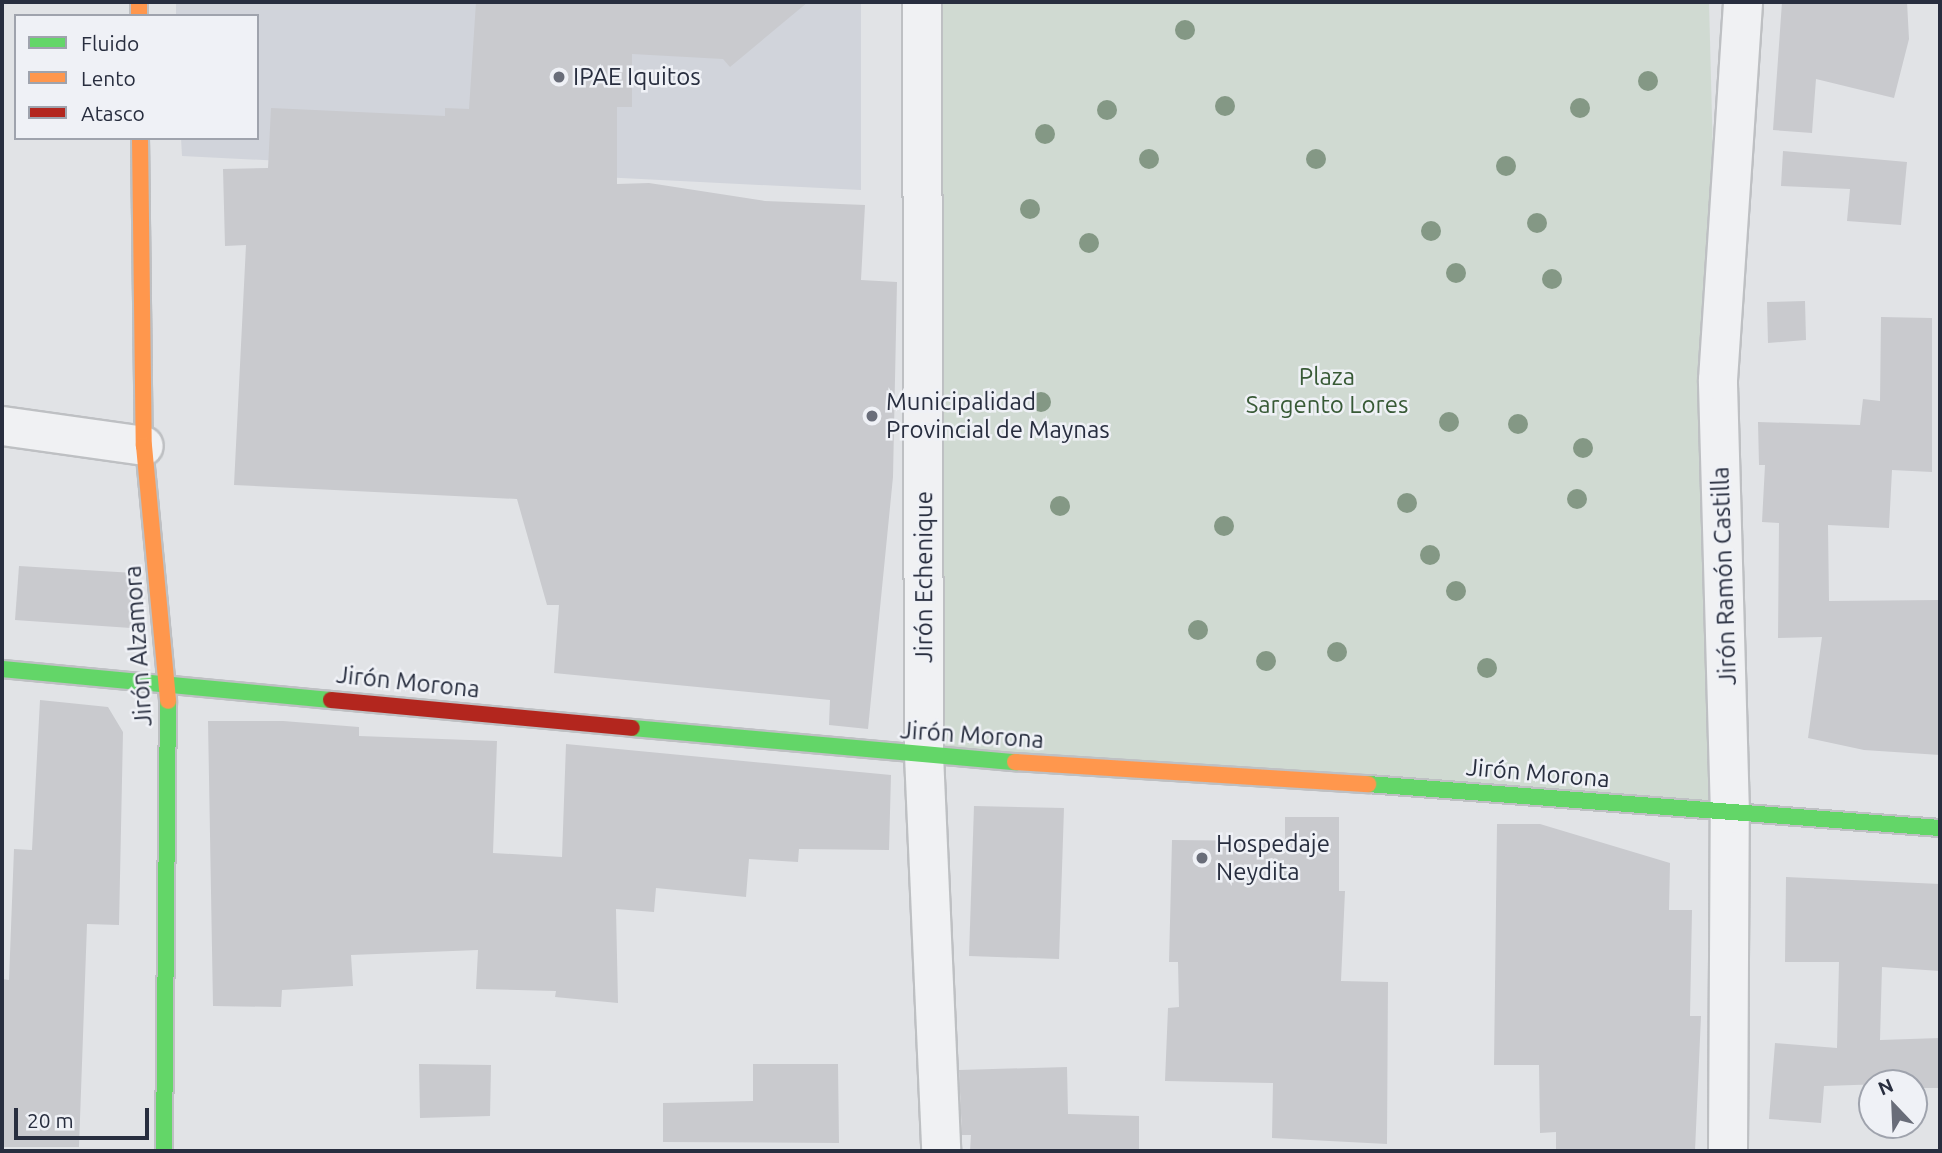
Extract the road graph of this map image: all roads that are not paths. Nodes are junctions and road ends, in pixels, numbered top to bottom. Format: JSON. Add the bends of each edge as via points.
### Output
{"nodes":[{"id":1,"x":922,"y":2,"type":"edge"},
{"id":2,"x":1743,"y":2,"type":"edge"},
{"id":3,"x":140,"y":140,"type":"edge"},
{"id":4,"x":2,"y":426,"type":"edge"},
{"id":5,"x":144,"y":446,"type":"junction"},
{"id":6,"x":2,"y":669,"type":"edge"},
{"id":7,"x":167,"y":681,"type":"junction"},
{"id":8,"x":924,"y":755,"type":"junction"},
{"id":9,"x":1730,"y":814,"type":"junction"},
{"id":10,"x":1940,"y":828,"type":"edge"},
{"id":11,"x":164,"y":1151,"type":"edge"},
{"id":12,"x":941,"y":1151,"type":"edge"},
{"id":13,"x":1728,"y":1151,"type":"edge"}],
"edges":[{"from":1,"to":8,"type":"street","name":"Jirón Echenique"},
{"from":2,"to":9,"type":"street","name":"Jirón Ramón Castilla","via":[[1718,380]]},
{"from":3,"to":5,"type":"street","name":"Jirón Alzamora"},
{"from":4,"to":5,"type":"street"},
{"from":5,"to":7,"type":"street","name":"Jirón Alzamora"},
{"from":6,"to":7,"type":"street","name":"Jirón Morona"},
{"from":7,"to":8,"type":"street","name":"Jirón Morona"},
{"from":7,"to":11,"type":"street","name":"Jirón Alzamora"},
{"from":8,"to":9,"type":"street","name":"Jirón Morona","via":[[1453,789]]},
{"from":8,"to":12,"type":"street","name":"Jirón Echenique"},
{"from":9,"to":10,"type":"street","name":"Jirón Morona"},
{"from":9,"to":13,"type":"street","name":"Jirón Ramón Castilla"}]}
